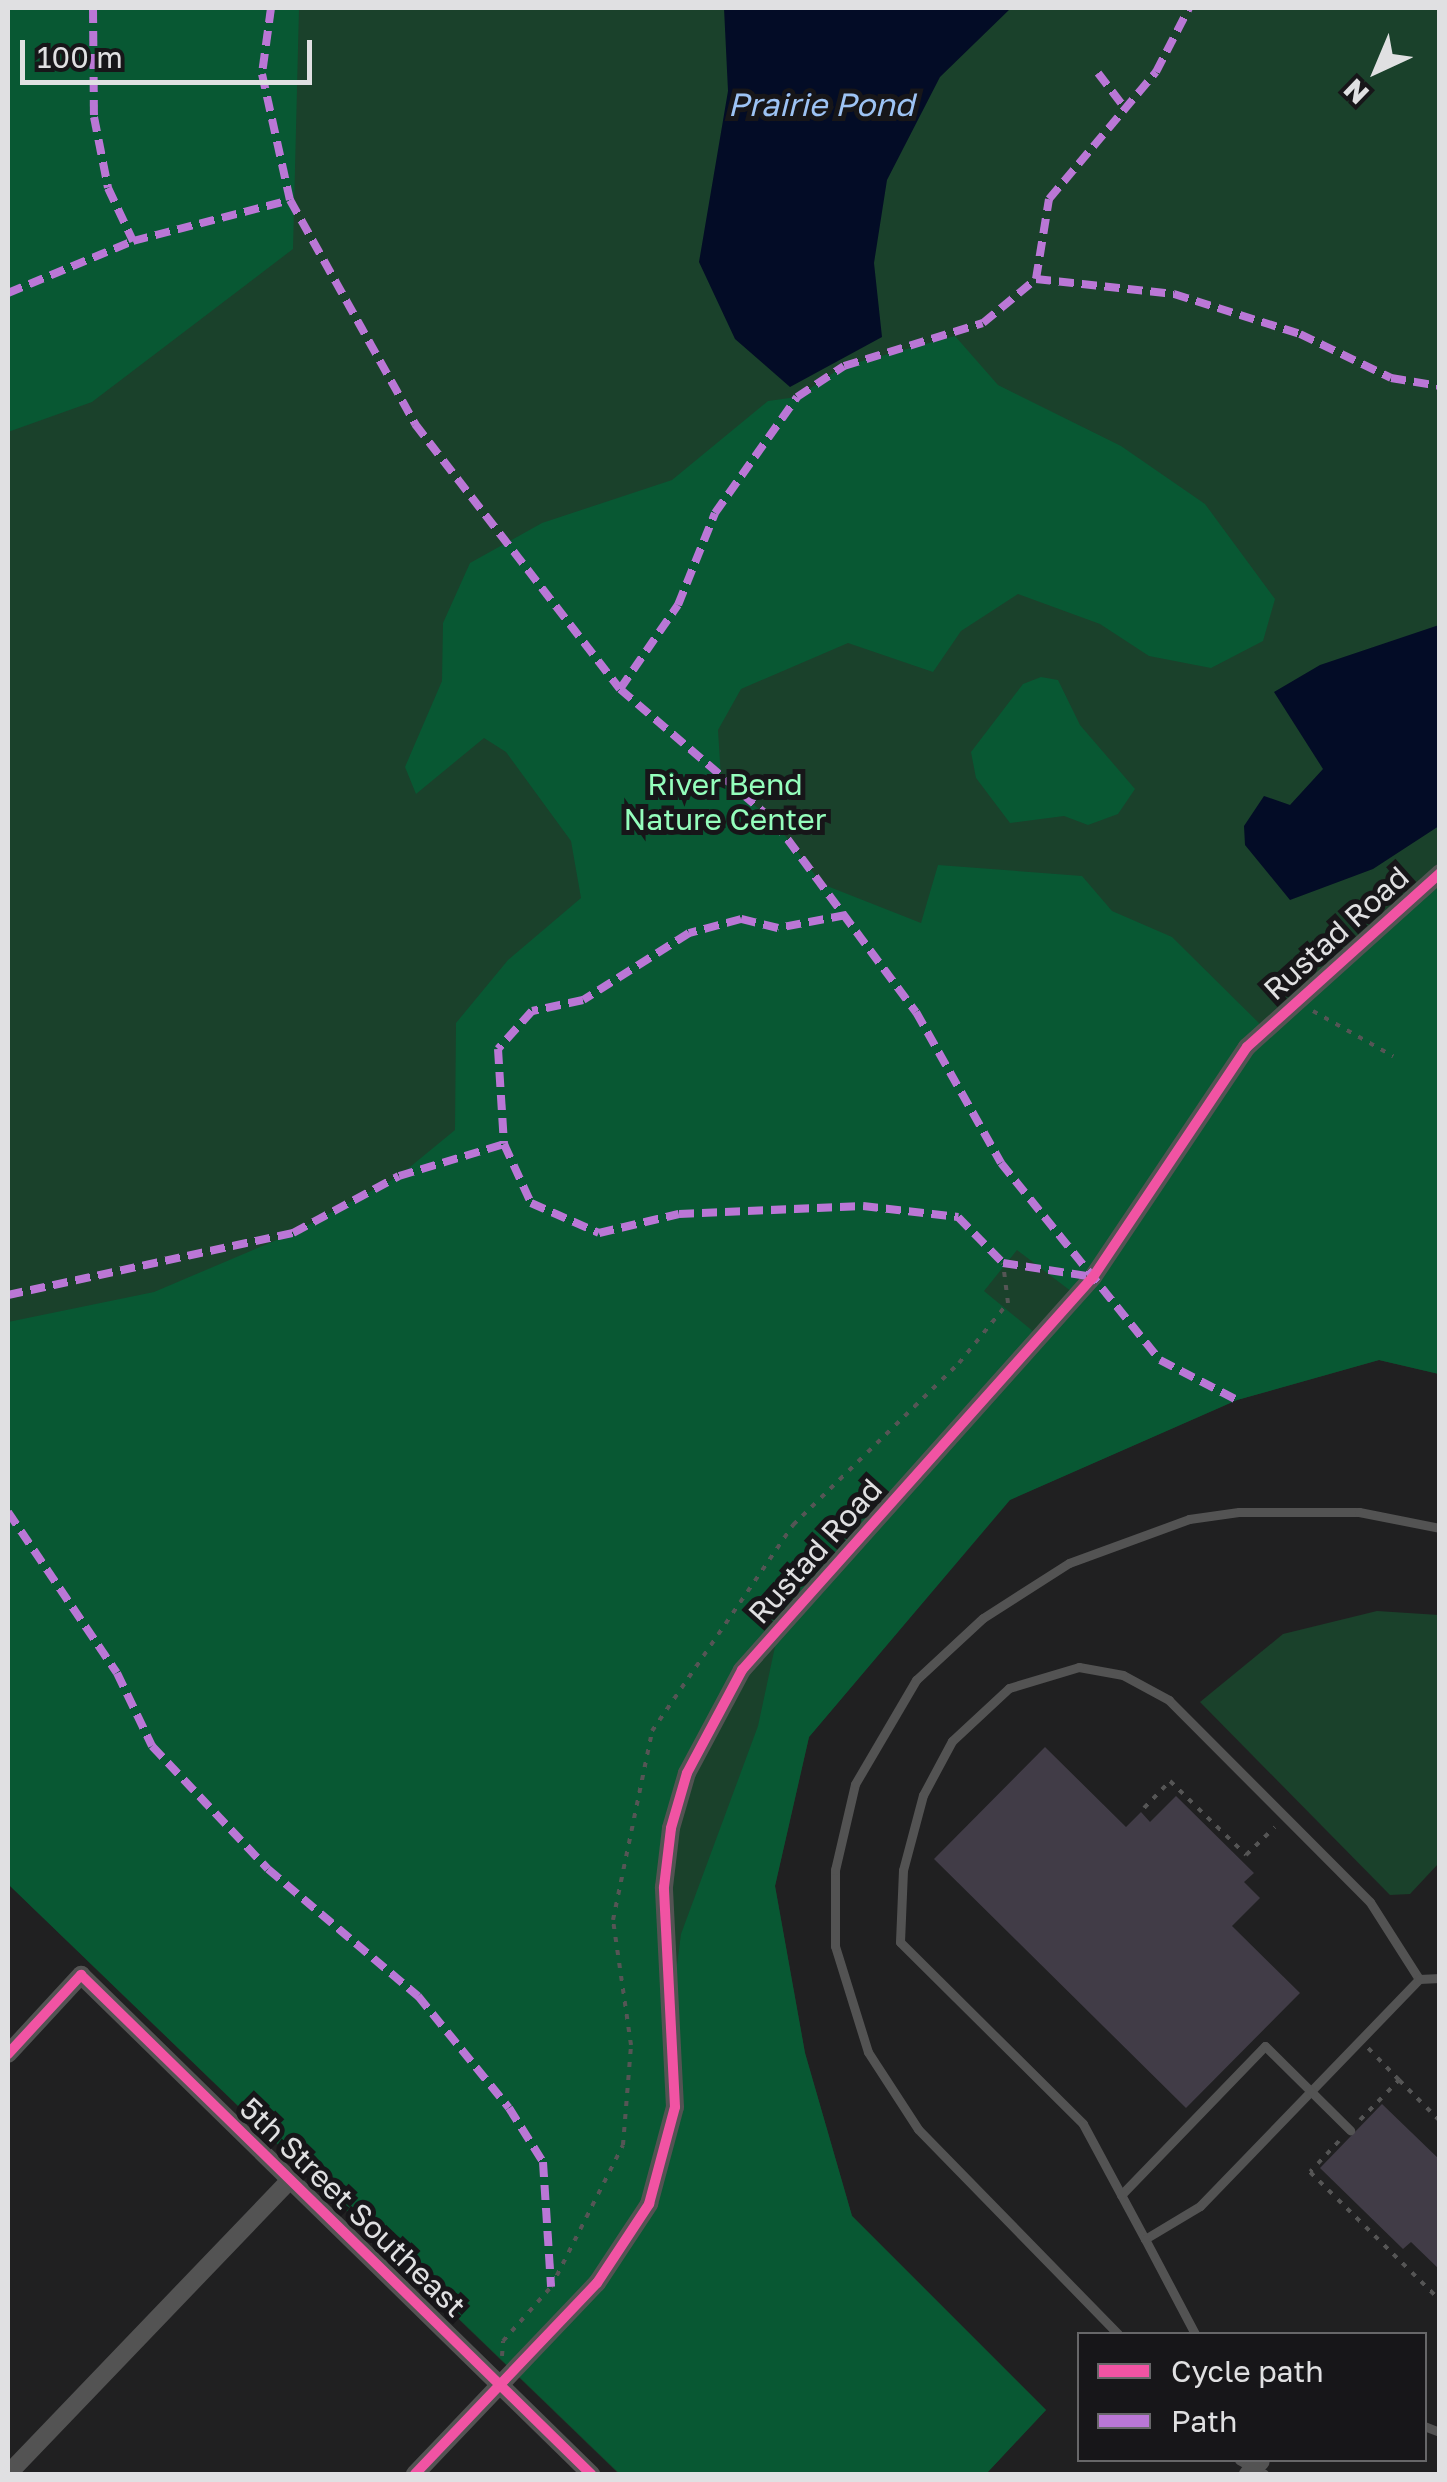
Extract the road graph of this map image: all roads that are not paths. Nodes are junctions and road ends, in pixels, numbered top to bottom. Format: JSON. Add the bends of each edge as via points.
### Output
{"nodes":[{"id":1,"x":1440,"y":873,"type":"edge"},
{"id":2,"x":1440,"y":1528,"type":"edge"},
{"id":3,"x":1440,"y":1978,"type":"edge"},
{"id":4,"x":1420,"y":1979,"type":"junction"},
{"id":5,"x":8,"y":2054,"type":"edge"},
{"id":6,"x":1311,"y":2091,"type":"junction"},
{"id":7,"x":1350,"y":2130,"type":"road end"},
{"id":8,"x":288,"y":2181,"type":"junction"},
{"id":9,"x":1121,"y":2194,"type":"junction"},
{"id":10,"x":1146,"y":2239,"type":"junction"},
{"id":11,"x":1116,"y":2332,"type":"edge"},
{"id":12,"x":1194,"y":2332,"type":"edge"},
{"id":13,"x":500,"y":2385,"type":"junction"},
{"id":14,"x":8,"y":2474,"type":"edge"},
{"id":15,"x":415,"y":2474,"type":"edge"},
{"id":16,"x":591,"y":2474,"type":"edge"}],
"edges":[{"from":1,"to":13,"type":"street","name":"Rustad Road","via":[[1296,1001],[1205,1098],[1093,1277],[767,1640],[711,1720],[671,1828],[664,1887],[676,2059],[665,2156],[626,2244]]},
{"from":2,"to":11,"type":"lane","via":[[1339,1511],[1239,1512],[1189,1518],[1070,1563],[983,1618],[916,1680],[855,1784],[835,1870],[835,1946],[868,2052],[918,2129]]},
{"from":3,"to":4,"type":"lane"},
{"from":4,"to":6,"type":"lane"},
{"from":4,"to":9,"type":"lane","via":[[1370,1902],[1170,1700],[1122,1675],[1079,1667],[1033,1676],[992,1701],[952,1742],[923,1796],[903,1870],[900,1942],[1083,2124]]},
{"from":5,"to":8,"type":"street","name":"5th Street Southeast","via":[[81,1974]]},
{"from":6,"to":7,"type":"lane"},
{"from":6,"to":9,"type":"lane","via":[[1265,2046]]},
{"from":6,"to":10,"type":"lane","via":[[1200,2206]]},
{"from":8,"to":13,"type":"street","name":"5th Street Southeast"},
{"from":8,"to":14,"type":"street"},
{"from":9,"to":10,"type":"lane"},
{"from":10,"to":12,"type":"lane"},
{"from":13,"to":15,"type":"street","name":"Rustad Road"},
{"from":13,"to":16,"type":"street","name":"5th Street Southeast"}]}
